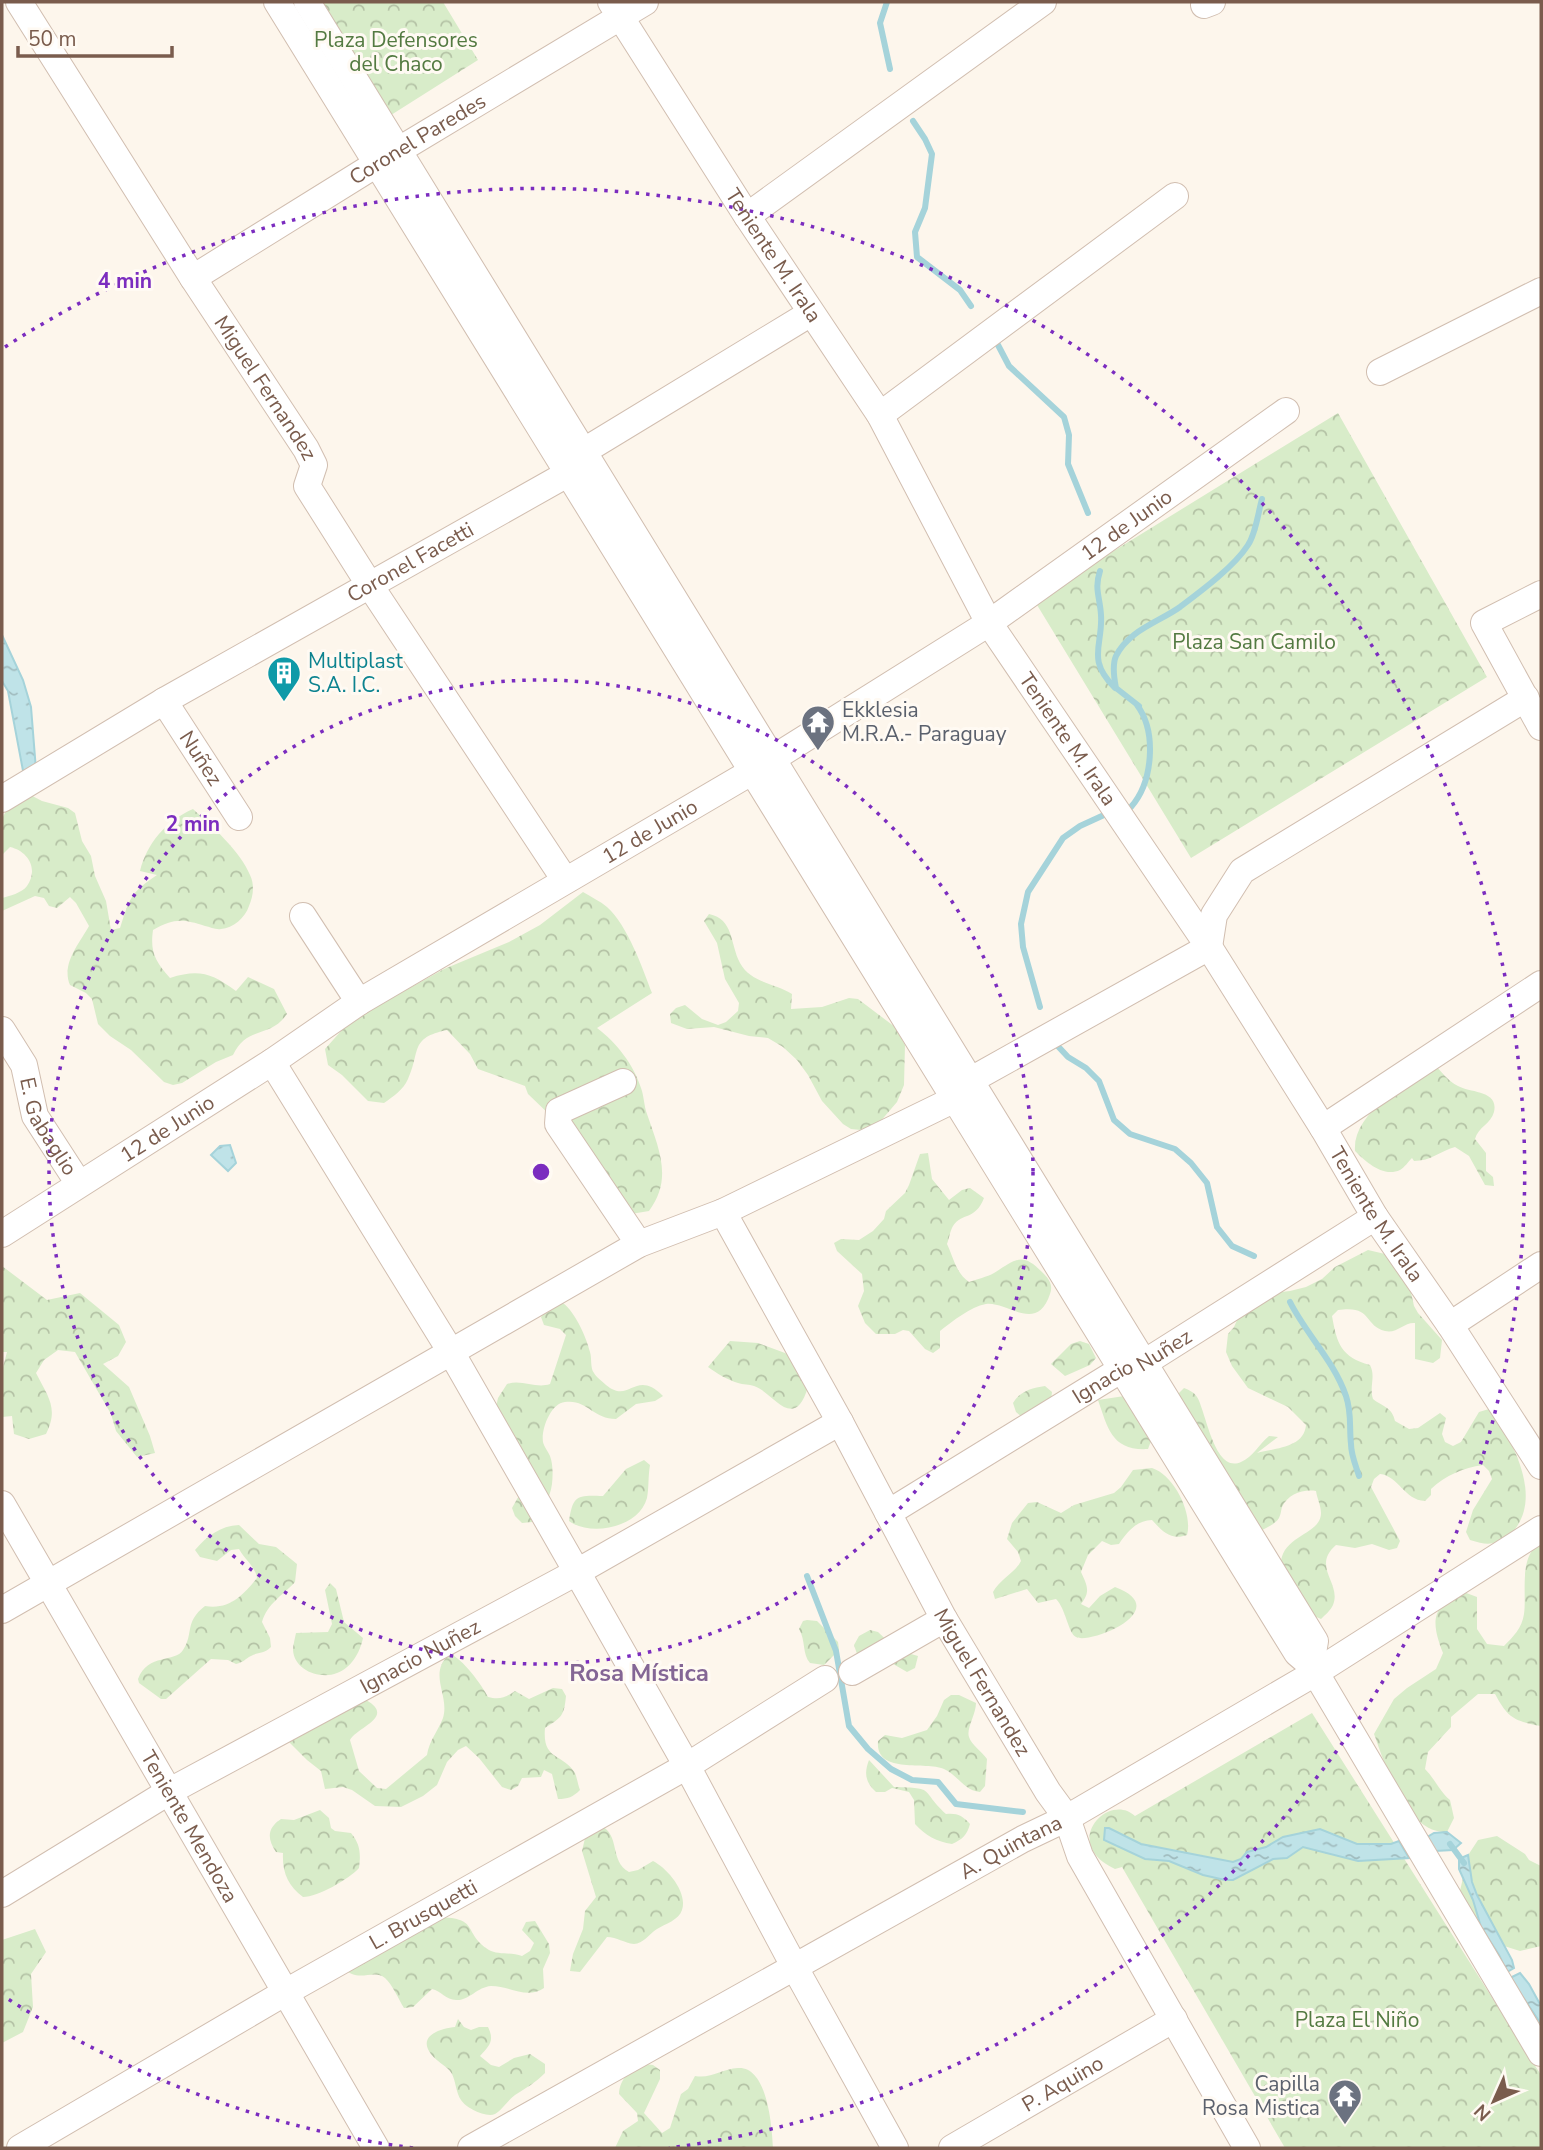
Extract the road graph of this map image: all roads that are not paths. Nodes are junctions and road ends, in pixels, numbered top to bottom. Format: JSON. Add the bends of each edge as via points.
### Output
{"nodes":[{"id":1,"x":19,"y":2,"type":"edge"},
{"id":2,"x":277,"y":2,"type":"edge"},
{"id":3,"x":307,"y":2,"type":"edge"},
{"id":4,"x":645,"y":2,"type":"edge"},
{"id":5,"x":1043,"y":2,"type":"edge"},
{"id":6,"x":616,"y":10,"type":"edge"},
{"id":7,"x":388,"y":156,"type":"junction"},
{"id":8,"x":1175,"y":196,"type":"dead end"},
{"id":9,"x":747,"y":216,"type":"junction"},
{"id":10,"x":193,"y":278,"type":"junction"},
{"id":11,"x":1541,"y":291,"type":"edge"},
{"id":12,"x":811,"y":313,"type":"junction"},
{"id":13,"x":1380,"y":372,"type":"dead end"},
{"id":14,"x":1286,"y":411,"type":"dead end"},
{"id":15,"x":880,"y":415,"type":"junction"},
{"id":16,"x":584,"y":451,"type":"junction"},
{"id":17,"x":569,"y":473,"type":"junction"},
{"id":18,"x":369,"y":584,"type":"junction"},
{"id":19,"x":1541,"y":594,"type":"edge"},
{"id":20,"x":989,"y":623,"type":"junction"},
{"id":21,"x":1526,"y":698,"type":"junction"},
{"id":22,"x":164,"y":701,"type":"junction"},
{"id":23,"x":1541,"y":727,"type":"edge"},
{"id":24,"x":763,"y":765,"type":"junction"},
{"id":25,"x":2,"y":799,"type":"edge"},
{"id":26,"x":239,"y":817,"type":"dead end"},
{"id":27,"x":565,"y":880,"type":"junction"},
{"id":28,"x":303,"y":916,"type":"dead end"},
{"id":29,"x":1209,"y":947,"type":"junction"},
{"id":30,"x":1541,"y":984,"type":"edge"},
{"id":31,"x":359,"y":1002,"type":"junction"},
{"id":32,"x":2,"y":1030,"type":"edge"},
{"id":33,"x":272,"y":1062,"type":"junction"},
{"id":34,"x":624,"y":1082,"type":"dead end"},
{"id":35,"x":963,"y":1090,"type":"junction"},
{"id":36,"x":1323,"y":1128,"type":"junction"},
{"id":37,"x":79,"y":1185,"type":"junction"},
{"id":38,"x":723,"y":1212,"type":"junction"},
{"id":39,"x":1375,"y":1217,"type":"junction"},
{"id":40,"x":2,"y":1234,"type":"edge"},
{"id":41,"x":639,"y":1244,"type":"junction"},
{"id":42,"x":1541,"y":1265,"type":"edge"},
{"id":43,"x":1450,"y":1325,"type":"junction"},
{"id":44,"x":451,"y":1352,"type":"junction"},
{"id":45,"x":1133,"y":1366,"type":"junction"},
{"id":46,"x":840,"y":1422,"type":"junction"},
{"id":47,"x":1541,"y":1466,"type":"edge"},
{"id":48,"x":2,"y":1504,"type":"edge"},
{"id":49,"x":888,"y":1513,"type":"junction"},
{"id":50,"x":1541,"y":1529,"type":"edge"},
{"id":51,"x":577,"y":1572,"type":"junction"},
{"id":52,"x":49,"y":1583,"type":"junction"},
{"id":53,"x":2,"y":1610,"type":"edge"},
{"id":54,"x":944,"y":1619,"type":"junction"},
{"id":55,"x":1313,"y":1669,"type":"junction"},
{"id":56,"x":852,"y":1672,"type":"dead end"},
{"id":57,"x":825,"y":1679,"type":"dead end"},
{"id":58,"x":687,"y":1766,"type":"junction"},
{"id":59,"x":170,"y":1791,"type":"junction"},
{"id":60,"x":1067,"y":1818,"type":"junction"},
{"id":61,"x":2,"y":1894,"type":"edge"},
{"id":62,"x":794,"y":1966,"type":"junction"},
{"id":63,"x":286,"y":1992,"type":"junction"},
{"id":64,"x":1174,"y":2019,"type":"junction"},
{"id":65,"x":1541,"y":2053,"type":"edge"},
{"id":66,"x":20,"y":2148,"type":"edge"},
{"id":67,"x":376,"y":2148,"type":"edge"},
{"id":68,"x":471,"y":2148,"type":"edge"},
{"id":69,"x":895,"y":2148,"type":"edge"},
{"id":70,"x":952,"y":2148,"type":"edge"},
{"id":71,"x":1247,"y":2148,"type":"edge"}],
"edges":[{"from":1,"to":10,"type":"street","name":"Miguel Fernandez"},
{"from":2,"to":7,"type":"street"},
{"from":3,"to":7,"type":"street"},
{"from":4,"to":6,"type":"street","name":"Coronel Paredes"},
{"from":5,"to":9,"type":"street"},
{"from":6,"to":7,"type":"street","name":"Coronel Paredes"},
{"from":6,"to":9,"type":"street","name":"Teniente M. Irala"},
{"from":7,"to":10,"type":"street","name":"Coronel Paredes"},
{"from":7,"to":16,"type":"street"},
{"from":7,"to":17,"type":"street"},
{"from":8,"to":15,"type":"street"},
{"from":9,"to":12,"type":"street","name":"Teniente M. Irala"},
{"from":10,"to":18,"type":"street","name":"Miguel Fernandez","via":[[306,449],[314,465],[307,486]]},
{"from":11,"to":13,"type":"street"},
{"from":12,"to":15,"type":"street","name":"Teniente M. Irala"},
{"from":12,"to":16,"type":"street","name":"Coronel Facetti"},
{"from":14,"to":20,"type":"street","name":"12 de Junio"},
{"from":15,"to":20,"type":"street","name":"Teniente M. Irala"},
{"from":16,"to":17,"type":"street","name":"Coronel Facetti"},
{"from":16,"to":24,"type":"street"},
{"from":17,"to":18,"type":"street","name":"Coronel Facetti"},
{"from":17,"to":24,"type":"street"},
{"from":18,"to":22,"type":"street","name":"Coronel Facetti"},
{"from":18,"to":27,"type":"street","name":"Miguel Fernandez"},
{"from":19,"to":21,"type":"street","via":[[1484,623]]},
{"from":20,"to":24,"type":"street","name":"12 de Junio"},
{"from":20,"to":29,"type":"street","name":"Teniente M. Irala"},
{"from":21,"to":23,"type":"street"},
{"from":21,"to":29,"type":"street","via":[[1242,871],[1214,915]]},
{"from":22,"to":25,"type":"street","name":"Coronel Facetti"},
{"from":22,"to":26,"type":"street","name":"Nuñez"},
{"from":24,"to":27,"type":"street","name":"12 de Junio"},
{"from":24,"to":35,"type":"street"},
{"from":27,"to":31,"type":"street","name":"12 de Junio"},
{"from":28,"to":31,"type":"street"},
{"from":29,"to":35,"type":"street"},
{"from":29,"to":36,"type":"street","name":"Teniente M. Irala"},
{"from":30,"to":36,"type":"street"},
{"from":31,"to":33,"type":"street","name":"12 de Junio"},
{"from":32,"to":37,"type":"street","name":"E. Gabaglio","via":[[24,1065],[35,1116]]},
{"from":33,"to":37,"type":"street","name":"12 de Junio"},
{"from":33,"to":44,"type":"street"},
{"from":34,"to":41,"type":"street","via":[[559,1111],[558,1124]]},
{"from":35,"to":38,"type":"street"},
{"from":35,"to":45,"type":"street"},
{"from":36,"to":39,"type":"street","name":"Teniente M. Irala"},
{"from":37,"to":40,"type":"street","name":"12 de Junio"},
{"from":38,"to":41,"type":"street"},
{"from":38,"to":46,"type":"street","name":"Miguel Fernandez"},
{"from":39,"to":43,"type":"street","name":"Teniente M. Irala"},
{"from":39,"to":45,"type":"street","name":"Ignacio Nuñez"},
{"from":41,"to":44,"type":"street"},
{"from":42,"to":43,"type":"street"},
{"from":43,"to":47,"type":"street","name":"Teniente M. Irala"},
{"from":44,"to":51,"type":"street"},
{"from":44,"to":52,"type":"street"},
{"from":45,"to":49,"type":"street","name":"Ignacio Nuñez"},
{"from":45,"to":55,"type":"street","via":[[1297,1653]]},
{"from":46,"to":49,"type":"street","name":"Miguel Fernandez"},
{"from":46,"to":51,"type":"street","name":"Ignacio Nuñez"},
{"from":48,"to":52,"type":"street","name":"Teniente Mendoza"},
{"from":49,"to":54,"type":"street","name":"Miguel Fernandez"},
{"from":50,"to":55,"type":"street","name":"A. Quintana"},
{"from":51,"to":58,"type":"street"},
{"from":51,"to":59,"type":"street","name":"Ignacio Nuñez"},
{"from":52,"to":53,"type":"street"},
{"from":52,"to":59,"type":"street","name":"Teniente Mendoza"},
{"from":54,"to":56,"type":"street"},
{"from":54,"to":60,"type":"street","name":"Miguel Fernandez"},
{"from":55,"to":60,"type":"street","name":"A. Quintana"},
{"from":55,"to":65,"type":"street"},
{"from":57,"to":58,"type":"street","name":"L. Brusquetti"},
{"from":58,"to":62,"type":"street"},
{"from":58,"to":63,"type":"street","name":"L. Brusquetti"},
{"from":59,"to":61,"type":"street","name":"Ignacio Nuñez"},
{"from":59,"to":63,"type":"street","name":"Teniente Mendoza"},
{"from":60,"to":62,"type":"street","name":"A. Quintana"},
{"from":60,"to":64,"type":"street","name":"Miguel Fernandez","via":[[1080,1856]]},
{"from":62,"to":68,"type":"street","name":"A. Quintana"},
{"from":62,"to":69,"type":"street"},
{"from":63,"to":66,"type":"street","name":"L. Brusquetti"},
{"from":63,"to":67,"type":"street","name":"Teniente Mendoza"},
{"from":64,"to":70,"type":"street","name":"P. Aquino"},
{"from":64,"to":71,"type":"street","name":"Miguel Fernandez"}]}
